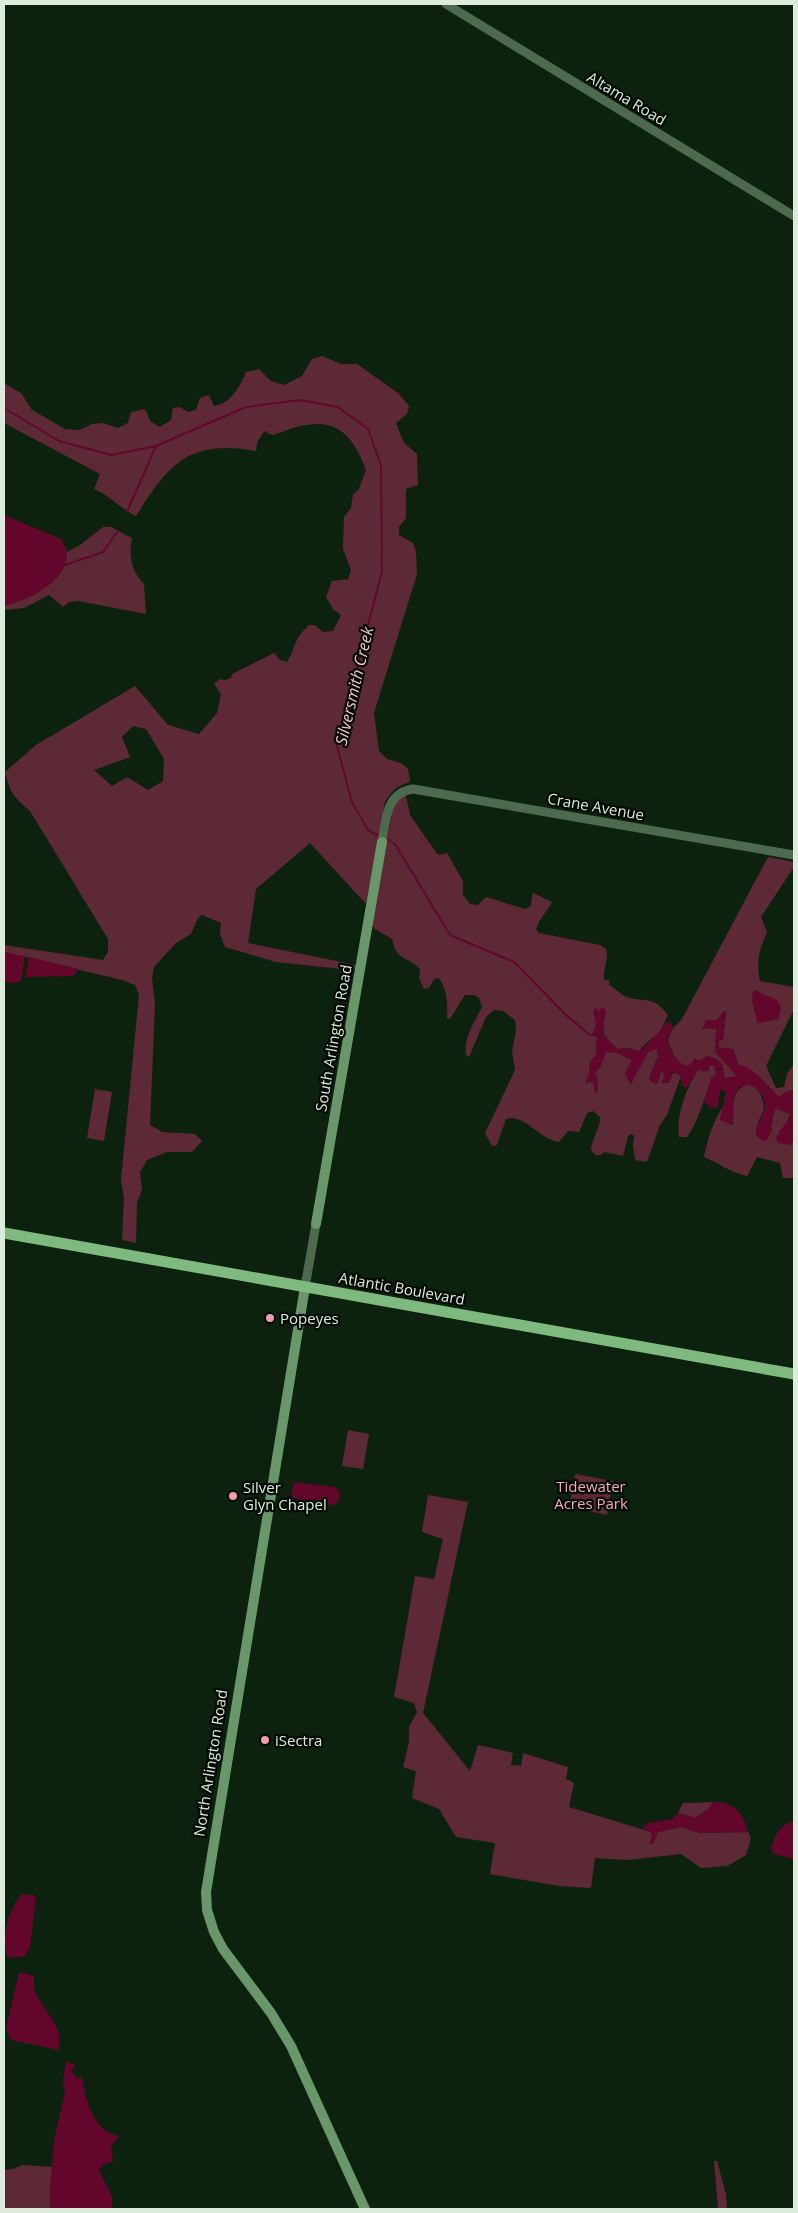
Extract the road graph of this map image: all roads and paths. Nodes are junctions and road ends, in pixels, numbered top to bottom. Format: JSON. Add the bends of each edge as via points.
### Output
{"nodes":[{"id":1,"x":446,"y":4,"type":"edge"},
{"id":2,"x":794,"y":216,"type":"edge"},
{"id":3,"x":395,"y":796,"type":"joint"},
{"id":4,"x":383,"y":838,"type":"joint"},
{"id":5,"x":794,"y":856,"type":"edge"},
{"id":6,"x":316,"y":1224,"type":"joint"},
{"id":7,"x":4,"y":1233,"type":"edge"},
{"id":8,"x":305,"y":1287,"type":"junction"},
{"id":9,"x":794,"y":1374,"type":"edge"},
{"id":10,"x":364,"y":2209,"type":"edge"}],
"edges":[{"from":1,"to":2,"type":"street","name":"Altama Road"},
{"from":3,"to":4,"type":"street","name":"South Arlington Road","via":[[388,810]]},
{"from":3,"to":5,"type":"street","name":"Crane Avenue","via":[[405,790],[421,789]]},
{"from":4,"to":6,"type":"main road","name":"South Arlington Road"},
{"from":6,"to":8,"type":"street","name":"South Arlington Road"},
{"from":7,"to":8,"type":"main road","name":"Atlantic Boulevard"},
{"from":8,"to":9,"type":"main road","name":"Atlantic Boulevard"},
{"from":8,"to":10,"type":"main road","name":"North Arlington Road","via":[[206,1892],[209,1921],[214,1932],[291,2046]]}]}
